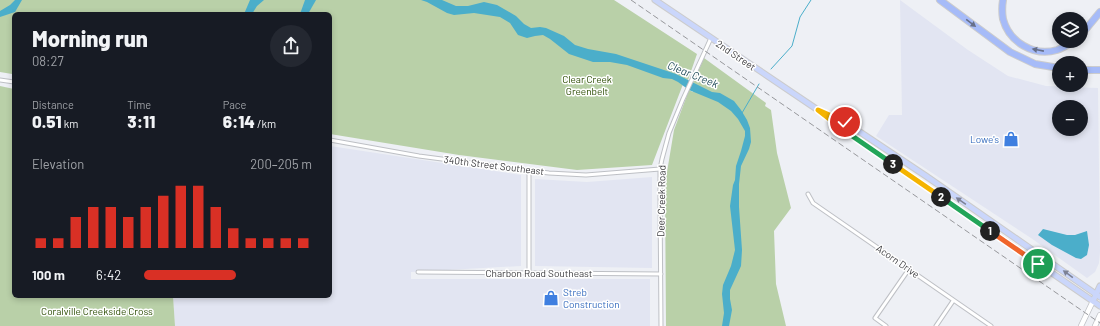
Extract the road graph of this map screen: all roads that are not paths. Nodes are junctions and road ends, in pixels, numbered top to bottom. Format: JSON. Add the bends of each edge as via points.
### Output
{"nodes":[{"id":1,"x":655,"y":0,"type":"edge"},
{"id":2,"x":940,"y":0,"type":"edge"},
{"id":3,"x":1003,"y":0,"type":"edge"},
{"id":4,"x":1100,"y":12,"type":"edge"},
{"id":5,"x":1088,"y":27,"type":"edge"},
{"id":6,"x":711,"y":38,"type":"junction"},
{"id":7,"x":1062,"y":48,"type":"edge"},
{"id":8,"x":1052,"y":67,"type":"edge"},
{"id":9,"x":1088,"y":70,"type":"edge"},
{"id":10,"x":1100,"y":70,"type":"edge"},
{"id":11,"x":0,"y":80,"type":"edge"},
{"id":12,"x":12,"y":82,"type":"edge"},
{"id":13,"x":818,"y":110,"type":"junction"},
{"id":14,"x":332,"y":140,"type":"edge"},
{"id":15,"x":660,"y":169,"type":"junction"},
{"id":16,"x":529,"y":170,"type":"junction"},
{"id":17,"x":808,"y":194,"type":"dead end"},
{"id":18,"x":909,"y":269,"type":"junction"},
{"id":19,"x":418,"y":272,"type":"dead end"},
{"id":20,"x":529,"y":273,"type":"junction"},
{"id":21,"x":661,"y":274,"type":"junction"},
{"id":22,"x":1100,"y":286,"type":"edge"},
{"id":23,"x":1098,"y":295,"type":"edge"},
{"id":24,"x":953,"y":300,"type":"junction"},
{"id":25,"x":1093,"y":301,"type":"junction"},
{"id":26,"x":1100,"y":306,"type":"edge"},
{"id":27,"x":1100,"y":315,"type":"edge"},
{"id":28,"x":661,"y":326,"type":"edge"},
{"id":29,"x":886,"y":326,"type":"edge"},
{"id":30,"x":936,"y":326,"type":"edge"},
{"id":31,"x":992,"y":326,"type":"edge"},
{"id":32,"x":1081,"y":326,"type":"edge"},
{"id":33,"x":1095,"y":326,"type":"edge"}],
"edges":[{"from":1,"to":6,"type":"main road","name":"2nd Street"},
{"from":2,"to":8,"type":"highway","one_way":true,"via":[[1010,52],[1035,64]]},
{"from":7,"to":3,"type":"highway","one_way":true,"via":[[1050,52],[1033,50],[1019,43],[1004,20]]},
{"from":4,"to":5,"type":"highway"},
{"from":6,"to":13,"type":"main road","name":"2nd Street"},
{"from":6,"to":15,"type":"street","name":"Deer Creek Road","via":[[683,98]]},
{"from":9,"to":10,"type":"highway"},
{"from":11,"to":12,"type":"street"},
{"from":23,"to":13,"type":"main road","name":"2nd Street","one_way":true,"via":[[845,122]]},
{"from":13,"to":25,"type":"main road","name":"2nd Street"},
{"from":14,"to":16,"type":"street","name":"340th Street Southeast","via":[[419,156]]},
{"from":15,"to":16,"type":"street","name":"340th Street Southeast","via":[[586,175]]},
{"from":15,"to":21,"type":"street","name":"Deer Creek Road"},
{"from":16,"to":20,"type":"street"},
{"from":17,"to":18,"type":"street","name":"Acorn Drive","via":[[814,203]]},
{"from":18,"to":24,"type":"street","name":"Acorn Drive"},
{"from":18,"to":29,"type":"street","via":[[875,318]]},
{"from":19,"to":20,"type":"street","name":"Charbon Road Southeast"},
{"from":20,"to":21,"type":"street","name":"Charbon Road Southeast"},
{"from":21,"to":28,"type":"street","name":"Deer Creek Road"},
{"from":22,"to":23,"type":"main road"},
{"from":23,"to":25,"type":"main road"},
{"from":24,"to":30,"type":"street"},
{"from":24,"to":31,"type":"street","name":"Acorn Drive"},
{"from":25,"to":26,"type":"main road","name":"2nd Street"},
{"from":25,"to":32,"type":"street"},
{"from":27,"to":33,"type":"street"}]}
